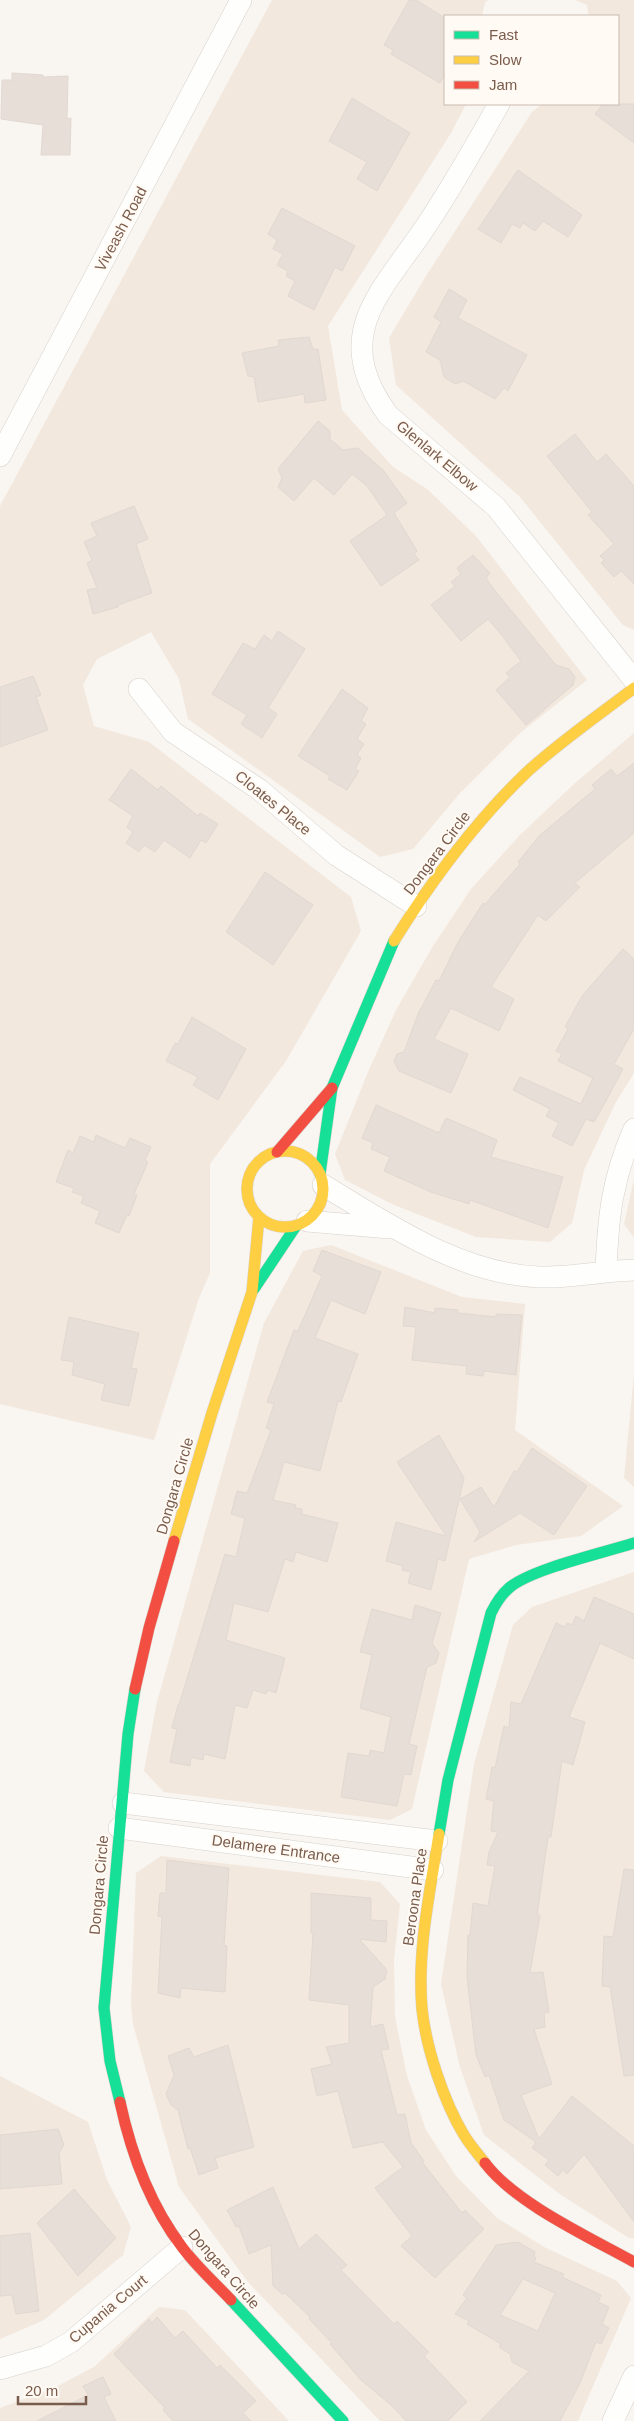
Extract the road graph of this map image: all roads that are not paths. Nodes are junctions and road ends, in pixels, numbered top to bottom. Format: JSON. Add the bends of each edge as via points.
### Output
{"nodes":[{"id":1,"x":241,"y":0,"type":"edge"},
{"id":2,"x":498,"y":105,"type":"edge"},
{"id":3,"x":0,"y":456,"type":"edge"},
{"id":4,"x":634,"y":680,"type":"edge"},
{"id":5,"x":634,"y":688,"type":"edge"},
{"id":6,"x":139,"y":689,"type":"dead end"},
{"id":7,"x":416,"y":906,"type":"junction"},
{"id":8,"x":332,"y":1088,"type":"junction"},
{"id":9,"x":634,"y":1129,"type":"edge"},
{"id":10,"x":277,"y":1152,"type":"junction"},
{"id":11,"x":322,"y":1180,"type":"junction"},
{"id":12,"x":259,"y":1217,"type":"junction"},
{"id":13,"x":302,"y":1224,"type":"junction"},
{"id":14,"x":395,"y":1228,"type":"junction"},
{"id":15,"x":634,"y":1270,"type":"edge"},
{"id":16,"x":606,"y":1271,"type":"junction"},
{"id":17,"x":252,"y":1292,"type":"junction"},
{"id":18,"x":634,"y":1543,"type":"edge"},
{"id":19,"x":123,"y":1803,"type":"junction"},
{"id":20,"x":119,"y":1828,"type":"junction"},
{"id":21,"x":438,"y":1841,"type":"junction"},
{"id":22,"x":433,"y":1870,"type":"junction"},
{"id":23,"x":182,"y":2247,"type":"junction"},
{"id":24,"x":634,"y":2262,"type":"edge"},
{"id":25,"x":0,"y":2369,"type":"edge"},
{"id":26,"x":634,"y":2376,"type":"edge"},
{"id":27,"x":342,"y":2421,"type":"edge"},
{"id":28,"x":613,"y":2421,"type":"edge"}],
"edges":[{"from":1,"to":3,"type":"street","name":"Viveash Road"},
{"from":2,"to":4,"type":"street","name":"Glenlark Elbow","via":[[461,172],[378,292],[368,313],[363,335],[363,358],[376,398],[388,415],[501,512]]},
{"from":5,"to":7,"type":"street","name":"Dongara Circle","via":[[528,772],[474,826]]},
{"from":6,"to":7,"type":"street","name":"Cloates Place","via":[[173,732],[260,790],[336,855]]},
{"from":7,"to":8,"type":"street","name":"Dongara Circle","via":[[389,950]]},
{"from":8,"to":10,"type":"street","name":"Dongara Circle"},
{"from":8,"to":11,"type":"street","name":"Dongara Circle"},
{"from":9,"to":16,"type":"street","via":[[614,1185],[607,1223]]},
{"from":10,"to":11,"type":"street","via":[[299,1153],[310,1160]]},
{"from":10,"to":12,"type":"street","via":[[258,1161],[246,1182],[247,1198]]},
{"from":11,"to":13,"type":"street","via":[[321,1204]]},
{"from":11,"to":14,"type":"street"},
{"from":12,"to":13,"type":"street","via":[[267,1224],[282,1228]]},
{"from":12,"to":17,"type":"street","name":"Dongara Circle"},
{"from":13,"to":14,"type":"street"},
{"from":13,"to":17,"type":"street","name":"Dongara Circle"},
{"from":14,"to":16,"type":"street","via":[[488,1269],[539,1277]]},
{"from":15,"to":16,"type":"street"},
{"from":17,"to":19,"type":"street","name":"Dongara Circle","via":[[212,1413],[149,1628],[128,1734]]},
{"from":18,"to":21,"type":"street","name":"Beroona Place","via":[[526,1577],[510,1585],[498,1598],[491,1613],[448,1780]]},
{"from":19,"to":20,"type":"street","name":"Dongara Circle"},
{"from":19,"to":21,"type":"street","name":"Delamere Entrance"},
{"from":20,"to":22,"type":"street","name":"Delamere Entrance"},
{"from":20,"to":23,"type":"street","name":"Dongara Circle","via":[[104,2008],[110,2061],[135,2157],[156,2205]]},
{"from":21,"to":22,"type":"street","name":"Beroona Place"},
{"from":22,"to":24,"type":"street","name":"Beroona Place","via":[[424,1926],[422,2010],[445,2095],[464,2135],[491,2170],[523,2197]]},
{"from":23,"to":25,"type":"street","name":"Cupania Court","via":[[71,2342],[46,2356]]},
{"from":23,"to":27,"type":"street","name":"Dongara Circle"},
{"from":26,"to":28,"type":"street"}]}
